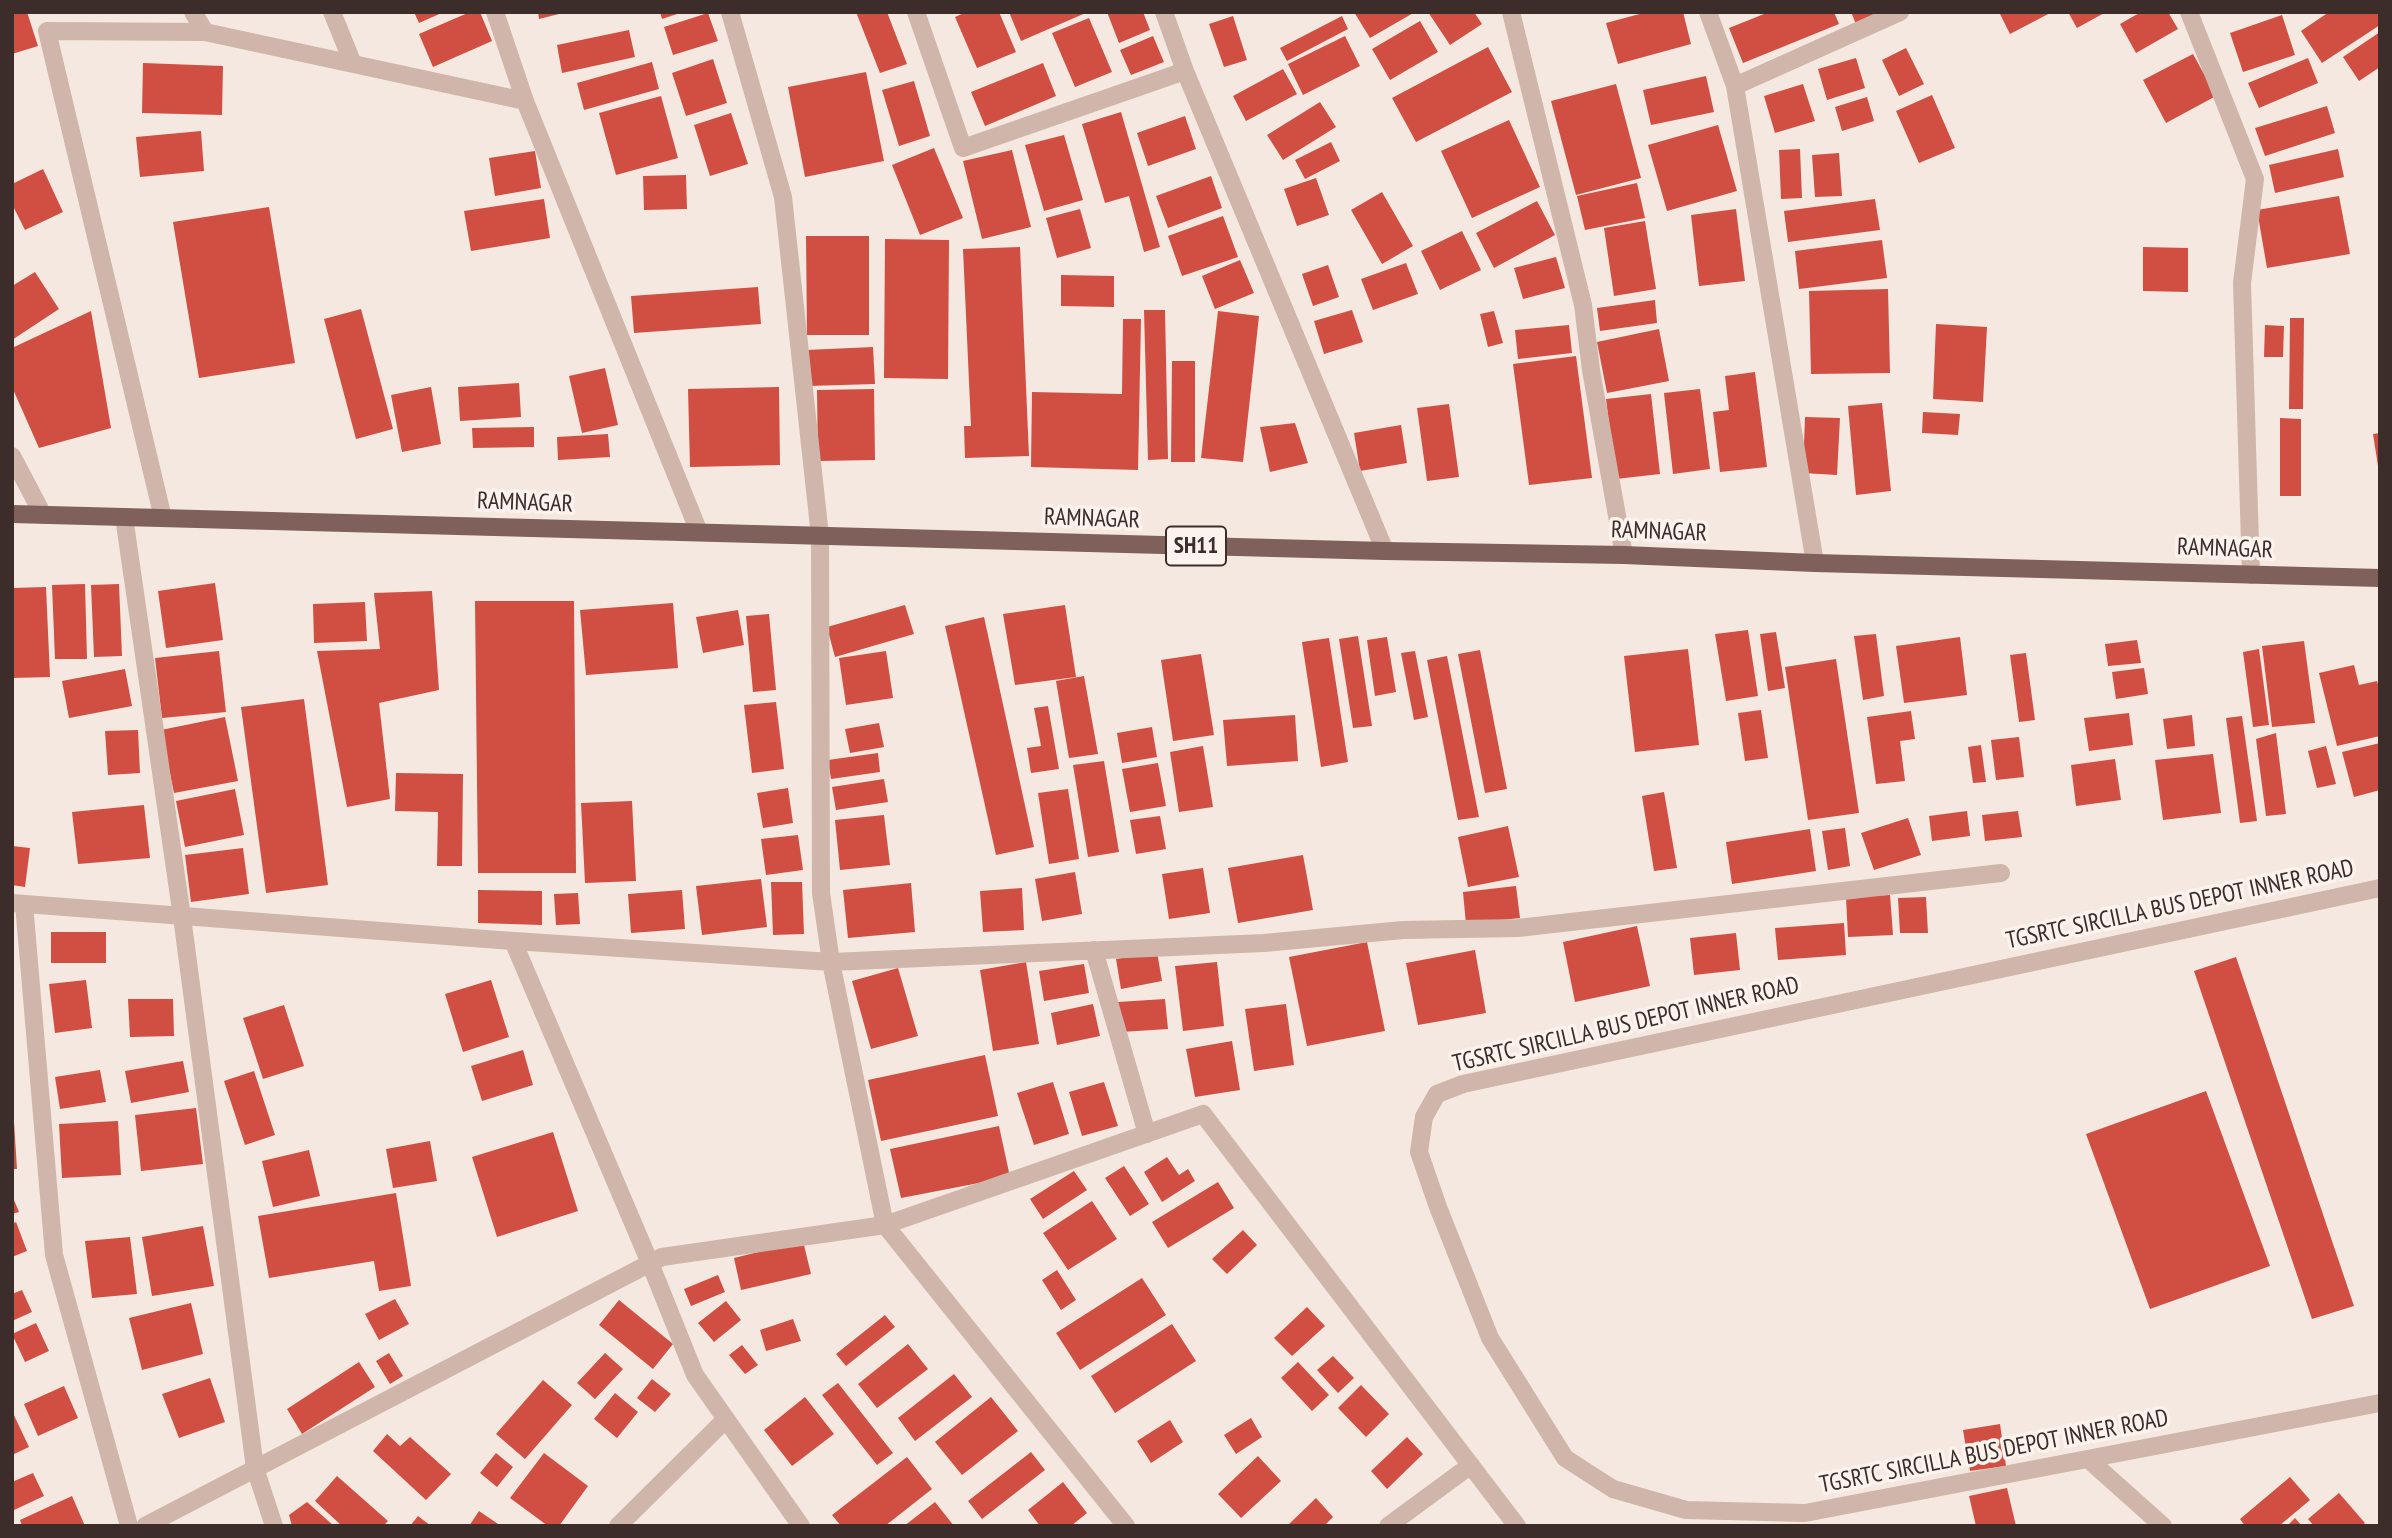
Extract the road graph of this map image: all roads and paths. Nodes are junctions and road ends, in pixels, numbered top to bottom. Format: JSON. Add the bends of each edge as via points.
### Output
{"nodes":[{"id":1,"x":193,"y":12,"type":"edge"},
{"id":2,"x":332,"y":12,"type":"edge"},
{"id":3,"x":495,"y":12,"type":"edge"},
{"id":4,"x":730,"y":12,"type":"edge"},
{"id":5,"x":916,"y":12,"type":"edge"},
{"id":6,"x":1164,"y":12,"type":"edge"},
{"id":7,"x":1511,"y":12,"type":"edge"},
{"id":8,"x":1708,"y":12,"type":"edge"},
{"id":9,"x":1900,"y":12,"type":"edge"},
{"id":10,"x":2189,"y":12,"type":"edge"},
{"id":11,"x":205,"y":32,"type":"junction"},
{"id":12,"x":353,"y":64,"type":"junction"},
{"id":13,"x":1185,"y":71,"type":"junction"},
{"id":14,"x":1735,"y":86,"type":"junction"},
{"id":15,"x":525,"y":101,"type":"junction"},
{"id":16,"x":12,"y":456,"type":"edge"},
{"id":17,"x":12,"y":514,"type":"edge"},
{"id":18,"x":43,"y":514,"type":"junction"},
{"id":19,"x":124,"y":517,"type":"junction"},
{"id":20,"x":163,"y":518,"type":"junction"},
{"id":21,"x":699,"y":532,"type":"junction"},
{"id":22,"x":820,"y":536,"type":"junction"},
{"id":23,"x":1385,"y":551,"type":"junction"},
{"id":24,"x":1624,"y":555,"type":"junction"},
{"id":25,"x":1815,"y":563,"type":"junction"},
{"id":26,"x":2251,"y":575,"type":"junction"},
{"id":27,"x":2380,"y":578,"type":"edge"},
{"id":28,"x":2001,"y":873,"type":"dead end"},
{"id":29,"x":2380,"y":888,"type":"edge"},
{"id":30,"x":18,"y":904,"type":"edge"},
{"id":31,"x":182,"y":917,"type":"junction"},
{"id":32,"x":513,"y":941,"type":"junction"},
{"id":33,"x":1094,"y":950,"type":"junction"},
{"id":34,"x":831,"y":962,"type":"junction"},
{"id":35,"x":1147,"y":1134,"type":"junction"},
{"id":36,"x":885,"y":1225,"type":"junction"},
{"id":37,"x":650,"y":1263,"type":"junction"},
{"id":38,"x":2380,"y":1403,"type":"edge"},
{"id":39,"x":726,"y":1419,"type":"junction"},
{"id":40,"x":2088,"y":1460,"type":"junction"},
{"id":41,"x":1471,"y":1465,"type":"junction"},
{"id":42,"x":255,"y":1468,"type":"junction"},
{"id":43,"x":1810,"y":1519,"type":"edge"},
{"id":44,"x":129,"y":1526,"type":"edge"},
{"id":45,"x":145,"y":1526,"type":"edge"},
{"id":46,"x":274,"y":1526,"type":"edge"},
{"id":47,"x":618,"y":1526,"type":"edge"},
{"id":48,"x":801,"y":1526,"type":"edge"},
{"id":49,"x":1126,"y":1526,"type":"edge"},
{"id":50,"x":1388,"y":1526,"type":"edge"},
{"id":51,"x":1517,"y":1526,"type":"edge"},
{"id":52,"x":2163,"y":1526,"type":"edge"}],
"edges":[{"from":1,"to":11,"type":"street"},
{"from":2,"to":12,"type":"street"},
{"from":3,"to":15,"type":"street"},
{"from":4,"to":22,"type":"street","via":[[783,197]]},
{"from":5,"to":13,"type":"street","via":[[963,148]]},
{"from":6,"to":13,"type":"street"},
{"from":7,"to":24,"type":"street","via":[[1583,304]]},
{"from":8,"to":14,"type":"street"},
{"from":9,"to":14,"type":"street"},
{"from":10,"to":26,"type":"street","via":[[2255,179],[2242,283]]},
{"from":11,"to":12,"type":"street"},
{"from":11,"to":20,"type":"street","via":[[47,31]]},
{"from":12,"to":15,"type":"street"},
{"from":13,"to":23,"type":"street"},
{"from":14,"to":25,"type":"street"},
{"from":15,"to":21,"type":"street"},
{"from":16,"to":18,"type":"street"},
{"from":17,"to":18,"type":"main road","name":"RAMNAGAR","number":"SH11"},
{"from":18,"to":19,"type":"main road","name":"RAMNAGAR","number":"SH11"},
{"from":19,"to":20,"type":"main road","name":"RAMNAGAR","number":"SH11"},
{"from":19,"to":31,"type":"street"},
{"from":20,"to":21,"type":"main road","name":"RAMNAGAR","number":"SH11"},
{"from":21,"to":22,"type":"main road","name":"RAMNAGAR","number":"SH11"},
{"from":22,"to":23,"type":"main road","name":"RAMNAGAR","number":"SH11"},
{"from":22,"to":34,"type":"street","via":[[821,893]]},
{"from":23,"to":24,"type":"main road","name":"RAMNAGAR","number":"SH11"},
{"from":24,"to":25,"type":"main road","name":"RAMNAGAR","number":"SH11"},
{"from":25,"to":26,"type":"main road","name":"RAMNAGAR","number":"SH11"},
{"from":26,"to":27,"type":"main road","name":"RAMNAGAR","number":"SH11"},
{"from":28,"to":33,"type":"street","via":[[1518,928],[1403,930],[1264,943]]},
{"from":29,"to":43,"type":"street","name":"TGSRTC SIRCILLA BUS DEPOT INNER ROAD","via":[[1490,1078],[1437,1094],[1424,1117],[1419,1152],[1438,1207],[1490,1338],[1565,1458],[1613,1489],[1686,1510]]},
{"from":30,"to":31,"type":"street"},
{"from":30,"to":44,"type":"street","via":[[54,1255]]},
{"from":31,"to":32,"type":"street"},
{"from":31,"to":42,"type":"street"},
{"from":32,"to":34,"type":"street"},
{"from":32,"to":37,"type":"street"},
{"from":33,"to":34,"type":"street"},
{"from":33,"to":35,"type":"street"},
{"from":34,"to":36,"type":"street"},
{"from":35,"to":36,"type":"street"},
{"from":35,"to":41,"type":"street","via":[[1203,1114]]},
{"from":36,"to":37,"type":"street","via":[[662,1257]]},
{"from":36,"to":49,"type":"street"},
{"from":37,"to":39,"type":"street","via":[[695,1375]]},
{"from":37,"to":42,"type":"street"},
{"from":38,"to":40,"type":"street","name":"TGSRTC SIRCILLA BUS DEPOT INNER ROAD"},
{"from":39,"to":47,"type":"street"},
{"from":39,"to":48,"type":"street"},
{"from":40,"to":43,"type":"street","name":"TGSRTC SIRCILLA BUS DEPOT INNER ROAD"},
{"from":40,"to":52,"type":"street"},
{"from":41,"to":50,"type":"street"},
{"from":41,"to":51,"type":"street"},
{"from":42,"to":45,"type":"street"},
{"from":42,"to":46,"type":"street"}]}
